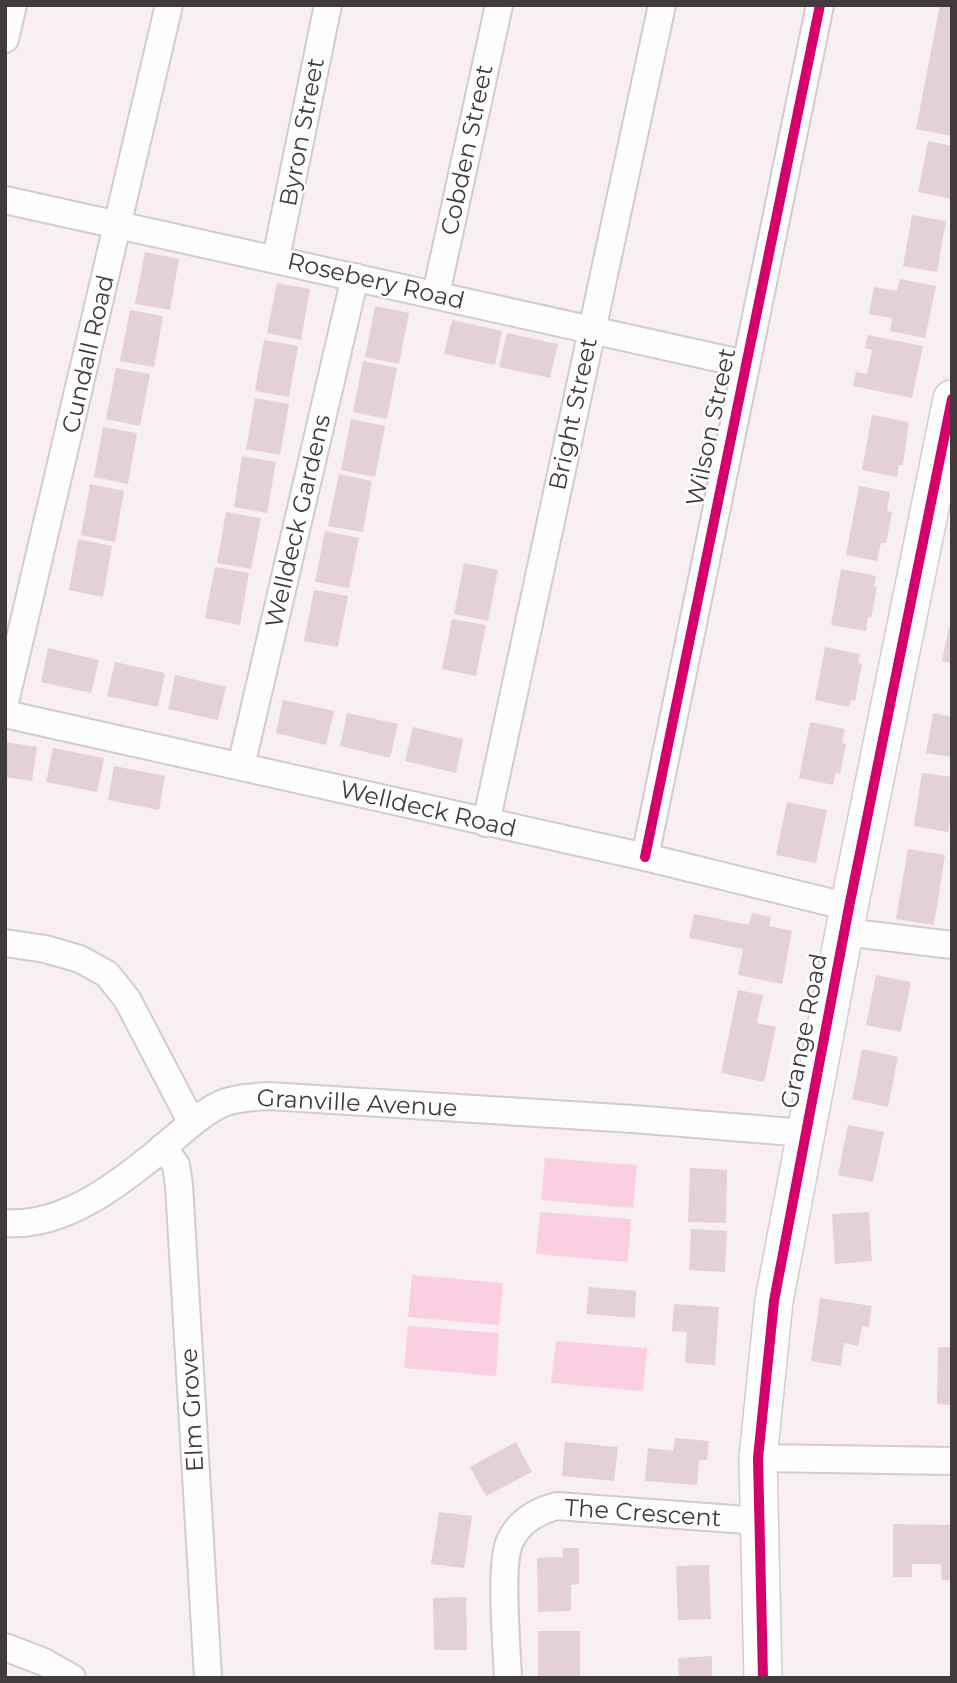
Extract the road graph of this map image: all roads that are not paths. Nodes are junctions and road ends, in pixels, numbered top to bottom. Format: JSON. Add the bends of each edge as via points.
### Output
{"nodes":[{"id":1,"x":13,"y":5,"type":"edge"},
{"id":2,"x":169,"y":5,"type":"edge"},
{"id":3,"x":328,"y":5,"type":"edge"},
{"id":4,"x":499,"y":5,"type":"edge"},
{"id":5,"x":662,"y":5,"type":"edge"},
{"id":6,"x":820,"y":5,"type":"edge"},
{"id":7,"x":5,"y":39,"type":"edge"},
{"id":8,"x":5,"y":200,"type":"edge"},
{"id":9,"x":119,"y":226,"type":"junction"},
{"id":10,"x":276,"y":258,"type":"junction"},
{"id":11,"x":355,"y":277,"type":"junction"},
{"id":12,"x":436,"y":294,"type":"junction"},
{"id":13,"x":591,"y":329,"type":"junction"},
{"id":14,"x":745,"y":364,"type":"junction"},
{"id":15,"x":952,"y":399,"type":"edge"},
{"id":16,"x":943,"y":493,"type":"edge"},
{"id":17,"x":5,"y":702,"type":"edge"},
{"id":18,"x":5,"y":714,"type":"edge"},
{"id":19,"x":241,"y":766,"type":"junction"},
{"id":20,"x":486,"y":823,"type":"junction"},
{"id":21,"x":645,"y":857,"type":"junction"},
{"id":22,"x":847,"y":919,"type":"junction"},
{"id":23,"x":5,"y":943,"type":"edge"},
{"id":24,"x":952,"y":945,"type":"edge"},
{"id":25,"x":192,"y":1123,"type":"junction"},
{"id":26,"x":806,"y":1133,"type":"junction"},
{"id":27,"x":163,"y":1147,"type":"junction"},
{"id":28,"x":5,"y":1223,"type":"edge"},
{"id":29,"x":758,"y":1458,"type":"junction"},
{"id":30,"x":952,"y":1461,"type":"edge"},
{"id":31,"x":760,"y":1521,"type":"junction"},
{"id":32,"x":5,"y":1647,"type":"edge"},
{"id":33,"x":72,"y":1678,"type":"edge"},
{"id":34,"x":208,"y":1678,"type":"edge"},
{"id":35,"x":508,"y":1678,"type":"edge"},
{"id":36,"x":763,"y":1678,"type":"edge"}],
"edges":[{"from":1,"to":7,"type":"street"},
{"from":2,"to":9,"type":"street","name":"Cundall Road"},
{"from":3,"to":10,"type":"street","name":"Byron Street"},
{"from":4,"to":12,"type":"street","name":"Cobden Street"},
{"from":5,"to":13,"type":"street","name":"Bright Street"},
{"from":6,"to":14,"type":"street","name":"Wilson Street"},
{"from":8,"to":9,"type":"street","name":"Rosebery Road"},
{"from":9,"to":10,"type":"street","name":"Rosebery Road"},
{"from":9,"to":17,"type":"street","name":"Cundall Road"},
{"from":10,"to":11,"type":"street","name":"Rosebery Road"},
{"from":11,"to":12,"type":"street","name":"Rosebery Road"},
{"from":11,"to":19,"type":"street","name":"Welldeck Gardens"},
{"from":12,"to":13,"type":"street","name":"Rosebery Road"},
{"from":13,"to":14,"type":"street","name":"Rosebery Road"},
{"from":13,"to":20,"type":"street","name":"Bright Street"},
{"from":14,"to":21,"type":"street","name":"Wilson Street"},
{"from":15,"to":16,"type":"street","name":"Grange Road"},
{"from":16,"to":22,"type":"street","name":"Grange Road"},
{"from":18,"to":19,"type":"street","name":"Welldeck Road"},
{"from":19,"to":20,"type":"street","name":"Welldeck Road"},
{"from":20,"to":21,"type":"street","name":"Welldeck Road"},
{"from":21,"to":22,"type":"street","name":"Welldeck Road"},
{"from":22,"to":24,"type":"street","name":"Welldeck Road"},
{"from":22,"to":26,"type":"street","name":"Grange Road"},
{"from":23,"to":25,"type":"street","via":[[45,949],[107,974],[127,999]]},
{"from":25,"to":26,"type":"street","name":"Granville Avenue","via":[[222,1104],[268,1096]]},
{"from":25,"to":27,"type":"street","name":"Granville Avenue"},
{"from":26,"to":29,"type":"street","name":"Grange Road","via":[[774,1301]]},
{"from":27,"to":28,"type":"street","name":"Granville Avenue","via":[[113,1187],[53,1219]]},
{"from":27,"to":34,"type":"street","name":"Elm Grove","via":[[176,1165],[179,1185]]},
{"from":29,"to":30,"type":"street"},
{"from":29,"to":31,"type":"street","name":"Grange Road"},
{"from":31,"to":35,"type":"street","name":"The Crescent","via":[[557,1506],[535,1514],[509,1541],[505,1560]]},
{"from":31,"to":36,"type":"street","name":"Grange Road"},
{"from":32,"to":33,"type":"street"}]}
